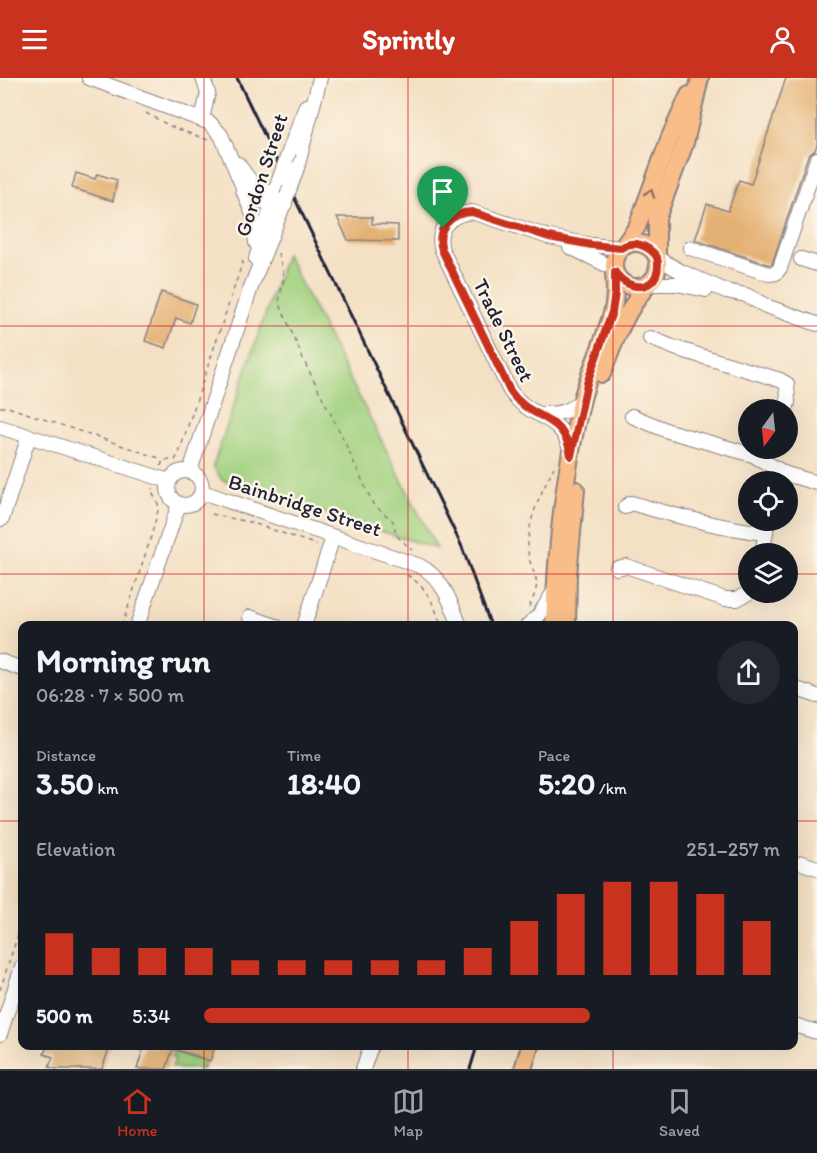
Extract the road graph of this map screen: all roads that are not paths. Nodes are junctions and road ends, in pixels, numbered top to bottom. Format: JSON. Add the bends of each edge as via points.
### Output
{"nodes":[{"id":1,"x":89,"y":78,"type":"edge"},
{"id":2,"x":203,"y":78,"type":"edge"},
{"id":3,"x":320,"y":78,"type":"edge"},
{"id":4,"x":699,"y":78,"type":"edge"},
{"id":5,"x":197,"y":118,"type":"junction"},
{"id":6,"x":231,"y":155,"type":"junction"},
{"id":7,"x":817,"y":159,"type":"edge"},
{"id":8,"x":241,"y":186,"type":"junction"},
{"id":9,"x":280,"y":199,"type":"junction"},
{"id":10,"x":549,"y":237,"type":"junction"},
{"id":11,"x":623,"y":246,"type":"junction"},
{"id":12,"x":690,"y":248,"type":"dead end"},
{"id":13,"x":251,"y":255,"type":"junction"},
{"id":14,"x":658,"y":258,"type":"junction"},
{"id":15,"x":801,"y":259,"type":"dead end"},
{"id":16,"x":817,"y":264,"type":"edge"},
{"id":17,"x":614,"y":270,"type":"junction"},
{"id":18,"x":649,"y":284,"type":"junction"},
{"id":19,"x":251,"y":287,"type":"junction"},
{"id":20,"x":766,"y":306,"type":"junction"},
{"id":21,"x":817,"y":324,"type":"edge"},
{"id":22,"x":650,"y":338,"type":"dead end"},
{"id":23,"x":788,"y":399,"type":"edge"},
{"id":24,"x":582,"y":400,"type":"junction"},
{"id":25,"x":537,"y":414,"type":"junction"},
{"id":26,"x":632,"y":416,"type":"dead end"},
{"id":27,"x":0,"y":427,"type":"edge"},
{"id":28,"x":29,"y":436,"type":"junction"},
{"id":29,"x":571,"y":456,"type":"junction"},
{"id":30,"x":771,"y":459,"type":"edge"},
{"id":31,"x":770,"y":463,"type":"junction"},
{"id":32,"x":190,"y":471,"type":"junction"},
{"id":33,"x":777,"y":471,"type":"edge"},
{"id":34,"x":798,"y":480,"type":"edge"},
{"id":35,"x":169,"y":481,"type":"junction"},
{"id":36,"x":817,"y":483,"type":"edge"},
{"id":37,"x":202,"y":492,"type":"junction"},
{"id":38,"x":179,"y":504,"type":"junction"},
{"id":39,"x":625,"y":507,"type":"dead end"},
{"id":40,"x":1,"y":520,"type":"edge"},
{"id":41,"x":738,"y":528,"type":"edge"},
{"id":42,"x":333,"y":537,"type":"junction"},
{"id":43,"x":395,"y":557,"type":"junction"},
{"id":44,"x":617,"y":568,"type":"dead end"},
{"id":45,"x":555,"y":590,"type":"junction"},
{"id":46,"x":738,"y":598,"type":"edge"},
{"id":47,"x":250,"y":617,"type":"dead end"},
{"id":48,"x":139,"y":621,"type":"edge"},
{"id":49,"x":262,"y":621,"type":"edge"},
{"id":50,"x":306,"y":621,"type":"edge"},
{"id":51,"x":448,"y":621,"type":"edge"},
{"id":52,"x":458,"y":621,"type":"edge"},
{"id":53,"x":526,"y":621,"type":"edge"},
{"id":54,"x":554,"y":621,"type":"edge"},
{"id":55,"x":567,"y":621,"type":"edge"},
{"id":56,"x":0,"y":661,"type":"edge"},
{"id":57,"x":18,"y":668,"type":"edge"},
{"id":58,"x":798,"y":689,"type":"edge"},
{"id":59,"x":817,"y":696,"type":"edge"},
{"id":60,"x":802,"y":863,"type":"dead end"},
{"id":61,"x":817,"y":868,"type":"edge"},
{"id":62,"x":18,"y":979,"type":"edge"},
{"id":63,"x":798,"y":1025,"type":"edge"},
{"id":64,"x":817,"y":1032,"type":"edge"},
{"id":65,"x":0,"y":1034,"type":"edge"},
{"id":66,"x":370,"y":1050,"type":"edge"},
{"id":67,"x":529,"y":1050,"type":"edge"},
{"id":68,"x":363,"y":1069,"type":"edge"},
{"id":69,"x":523,"y":1069,"type":"edge"}],
"edges":[{"from":1,"to":5,"type":"street"},
{"from":2,"to":5,"type":"street","via":[[208,93]]},
{"from":3,"to":9,"type":"street","name":"Gordon Street","bridge":true,"via":[[297,168]]},
{"from":3,"to":9,"type":"street","name":"Gordon Street","bridge":true,"via":[[279,180]]},
{"from":11,"to":4,"type":"main road","one_way":true,"via":[[637,227],[670,137]]},
{"from":4,"to":14,"type":"main road","via":[[685,143],[657,218]]},
{"from":5,"to":6,"type":"street","via":[[217,129]]},
{"from":6,"to":8,"type":"street"},
{"from":6,"to":9,"type":"street","via":[[250,180]]},
{"from":7,"to":12,"type":"street","via":[[776,273]]},
{"from":8,"to":9,"type":"street","via":[[252,198]]},
{"from":8,"to":13,"type":"street","via":[[255,226]]},
{"from":9,"to":13,"type":"street","name":"Gordon Street"},
{"from":9,"to":19,"type":"street","name":"Gordon Street"},
{"from":10,"to":11,"type":"street"},
{"from":10,"to":17,"type":"street"},
{"from":10,"to":25,"type":"street","name":"Trade Street","via":[[472,212],[461,213],[447,222],[440,238],[442,250],[510,391]]},
{"from":11,"to":14,"type":"main road","via":[[640,244]]},
{"from":11,"to":17,"type":"main road","via":[[615,256]]},
{"from":13,"to":19,"type":"street","name":"Gordon Street"},
{"from":14,"to":18,"type":"main road","via":[[658,272]]},
{"from":14,"to":20,"type":"street"},
{"from":15,"to":16,"type":"street"},
{"from":17,"to":18,"type":"main road","via":[[628,284]]},
{"from":17,"to":24,"type":"main road","via":[[612,312]]},
{"from":18,"to":20,"type":"street","via":[[693,286],[747,305]]},
{"from":18,"to":55,"type":"main road","via":[[633,303],[619,332],[586,426],[576,485]]},
{"from":19,"to":32,"type":"street","name":"Gordon Street"},
{"from":20,"to":21,"type":"street"},
{"from":22,"to":23,"type":"street","via":[[780,380],[787,384]]},
{"from":24,"to":25,"type":"street","via":[[564,413]]},
{"from":24,"to":29,"type":"main road"},
{"from":25,"to":29,"type":"street","name":"Trade Street","via":[[563,431]]},
{"from":26,"to":31,"type":"street"},
{"from":27,"to":28,"type":"street"},
{"from":28,"to":35,"type":"street"},
{"from":28,"to":40,"type":"street"},
{"from":29,"to":45,"type":"main road"},
{"from":30,"to":31,"type":"street"},
{"from":31,"to":33,"type":"street"},
{"from":32,"to":35,"type":"street","via":[[180,472]]},
{"from":32,"to":37,"type":"street","via":[[200,479]]},
{"from":34,"to":36,"type":"street"},
{"from":35,"to":38,"type":"street","via":[[171,497]]},
{"from":37,"to":38,"type":"street","via":[[195,502]]},
{"from":37,"to":42,"type":"street","name":"Bainbridge Street"},
{"from":38,"to":48,"type":"street"},
{"from":39,"to":41,"type":"street","via":[[631,504]]},
{"from":42,"to":43,"type":"street","name":"Bainbridge Street"},
{"from":42,"to":50,"type":"street"},
{"from":43,"to":51,"type":"street","name":"Bainbridge Street","via":[[429,584]]},
{"from":43,"to":52,"type":"street","name":"Bainbridge Street","via":[[434,576]]},
{"from":44,"to":46,"type":"street","via":[[626,566],[725,598]]},
{"from":45,"to":53,"type":"street","via":[[539,615]]},
{"from":45,"to":54,"type":"main road"},
{"from":47,"to":49,"type":"street"},
{"from":56,"to":57,"type":"street"},
{"from":58,"to":59,"type":"street"},
{"from":60,"to":61,"type":"street"},
{"from":62,"to":65,"type":"street"},
{"from":63,"to":64,"type":"street"},
{"from":66,"to":68,"type":"street"},
{"from":67,"to":69,"type":"main road"}]}
